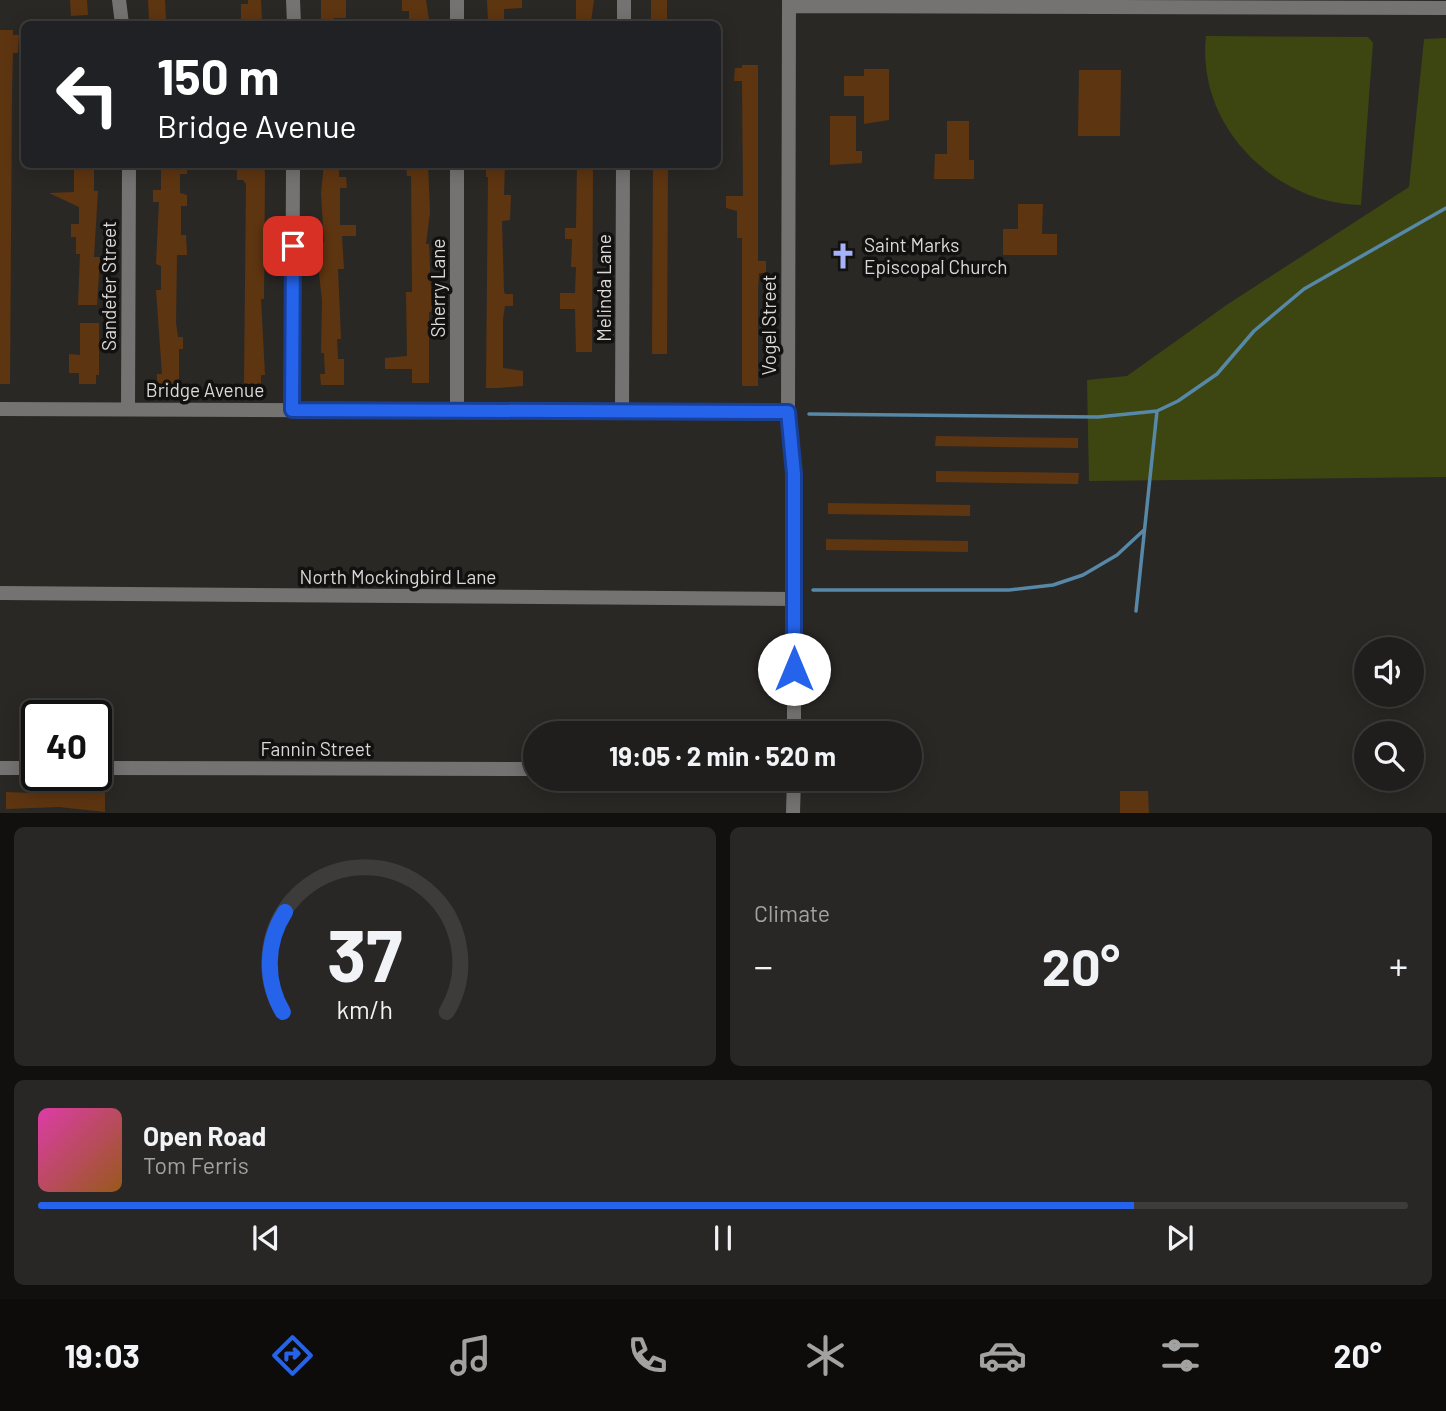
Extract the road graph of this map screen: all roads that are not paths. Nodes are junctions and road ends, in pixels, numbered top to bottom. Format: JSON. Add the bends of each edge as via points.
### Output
{"nodes":[{"id":1,"x":119,"y":0,"type":"edge"},
{"id":2,"x":293,"y":0,"type":"edge"},
{"id":3,"x":457,"y":0,"type":"edge"},
{"id":4,"x":624,"y":0,"type":"edge"},
{"id":5,"x":789,"y":3,"type":"edge"},
{"id":6,"x":1439,"y":6,"type":"edge"},
{"id":7,"x":122,"y":21,"type":"edge"},
{"id":8,"x":294,"y":21,"type":"edge"},
{"id":9,"x":457,"y":21,"type":"edge"},
{"id":10,"x":624,"y":21,"type":"edge"},
{"id":11,"x":129,"y":168,"type":"edge"},
{"id":12,"x":293,"y":168,"type":"edge"},
{"id":13,"x":457,"y":168,"type":"edge"},
{"id":14,"x":624,"y":168,"type":"edge"},
{"id":15,"x":128,"y":408,"type":"junction"},
{"id":16,"x":0,"y":409,"type":"edge"},
{"id":17,"x":292,"y":410,"type":"junction"},
{"id":18,"x":457,"y":411,"type":"junction"},
{"id":19,"x":622,"y":411,"type":"junction"},
{"id":20,"x":788,"y":412,"type":"junction"},
{"id":21,"x":0,"y":593,"type":"edge"},
{"id":22,"x":795,"y":600,"type":"junction"},
{"id":23,"x":794,"y":721,"type":"edge"},
{"id":24,"x":0,"y":768,"type":"edge"},
{"id":25,"x":21,"y":768,"type":"edge"},
{"id":26,"x":112,"y":768,"type":"edge"},
{"id":27,"x":523,"y":769,"type":"edge"},
{"id":28,"x":793,"y":791,"type":"edge"},
{"id":29,"x":793,"y":813,"type":"edge"}],
"edges":[{"from":1,"to":7,"type":"street"},
{"from":2,"to":8,"type":"street"},
{"from":3,"to":9,"type":"street"},
{"from":4,"to":10,"type":"street"},
{"from":5,"to":6,"type":"street"},
{"from":5,"to":20,"type":"street","name":"Vogel Street"},
{"from":11,"to":15,"type":"street","name":"Sandefer Street"},
{"from":12,"to":17,"type":"street"},
{"from":13,"to":18,"type":"street","name":"Sherry Lane"},
{"from":14,"to":19,"type":"street","name":"Melinda Lane"},
{"from":15,"to":16,"type":"street","name":"Bridge Avenue"},
{"from":15,"to":17,"type":"street","name":"Bridge Avenue"},
{"from":17,"to":18,"type":"street","name":"Bridge Avenue"},
{"from":18,"to":19,"type":"street","name":"Bridge Avenue"},
{"from":19,"to":20,"type":"street","name":"Bridge Avenue"},
{"from":20,"to":22,"type":"street","name":"Vogel Street","via":[[794,474]]},
{"from":21,"to":22,"type":"street","name":"North Mockingbird Lane"},
{"from":22,"to":23,"type":"street","name":"Vogel Street"},
{"from":24,"to":25,"type":"street"},
{"from":26,"to":27,"type":"street","name":"Fannin Street"},
{"from":28,"to":29,"type":"street"}]}
